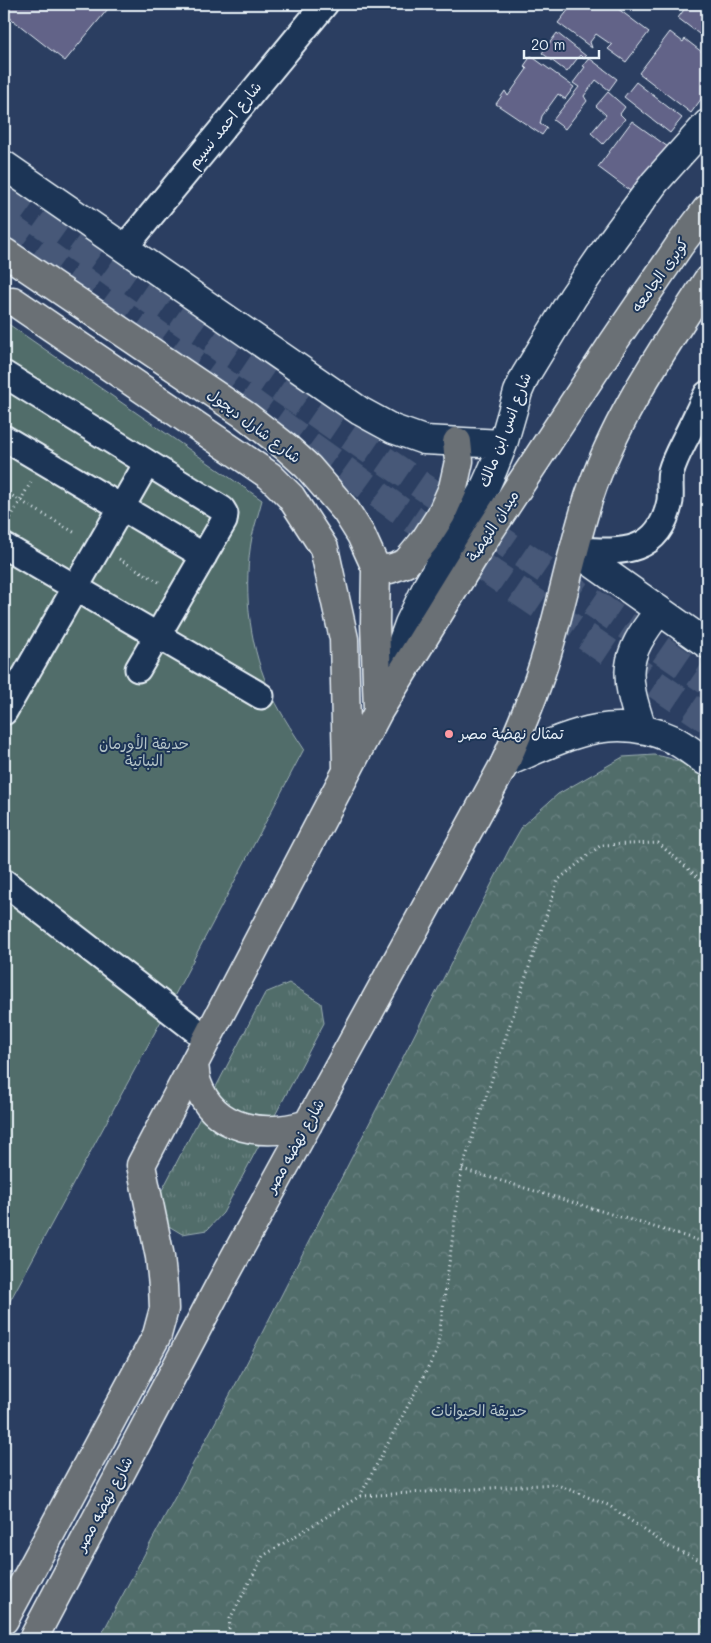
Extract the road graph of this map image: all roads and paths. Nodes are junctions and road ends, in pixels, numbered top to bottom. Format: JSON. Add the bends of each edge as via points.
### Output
{"nodes":[{"id":1,"x":325,"y":4,"type":"edge"},
{"id":2,"x":707,"y":124,"type":"edge"},
{"id":3,"x":4,"y":165,"type":"edge"},
{"id":4,"x":707,"y":209,"type":"edge"},
{"id":5,"x":125,"y":247,"type":"junction"},
{"id":6,"x":4,"y":252,"type":"edge"},
{"id":7,"x":707,"y":281,"type":"edge"},
{"id":8,"x":13,"y":301,"type":"dead end"},
{"id":9,"x":613,"y":343,"type":"joint"},
{"id":10,"x":4,"y":374,"type":"edge"},
{"id":11,"x":707,"y":394,"type":"edge"},
{"id":12,"x":4,"y":438,"type":"edge"},
{"id":13,"x":457,"y":442,"type":"junction"},
{"id":14,"x":503,"y":444,"type":"junction"},
{"id":15,"x":147,"y":462,"type":"junction"},
{"id":16,"x":121,"y":507,"type":"junction"},
{"id":17,"x":4,"y":546,"type":"edge"},
{"id":18,"x":574,"y":550,"type":"junction"},
{"id":19,"x":204,"y":556,"type":"junction"},
{"id":20,"x":376,"y":568,"type":"junction"},
{"id":21,"x":75,"y":588,"type":"junction"},
{"id":22,"x":659,"y":611,"type":"junction"},
{"id":23,"x":157,"y":636,"type":"junction"},
{"id":24,"x":707,"y":644,"type":"edge"},
{"id":25,"x":138,"y":669,"type":"dead end"},
{"id":26,"x":261,"y":696,"type":"dead end"},
{"id":27,"x":4,"y":712,"type":"edge"},
{"id":28,"x":378,"y":712,"type":"junction"},
{"id":29,"x":642,"y":729,"type":"junction"},
{"id":30,"x":707,"y":762,"type":"edge"},
{"id":31,"x":505,"y":763,"type":"junction"},
{"id":32,"x":348,"y":770,"type":"junction"},
{"id":33,"x":4,"y":882,"type":"edge"},
{"id":34,"x":707,"y":885,"type":"edge"},
{"id":35,"x":207,"y":1039,"type":"junction"},
{"id":36,"x":194,"y":1064,"type":"junction"},
{"id":37,"x":308,"y":1124,"type":"junction"},
{"id":38,"x":462,"y":1169,"type":"junction"},
{"id":39,"x":707,"y":1243,"type":"edge"},
{"id":40,"x":360,"y":1496,"type":"junction"},
{"id":41,"x":707,"y":1563,"type":"edge"},
{"id":42,"x":4,"y":1620,"type":"edge"},
{"id":43,"x":33,"y":1639,"type":"edge"},
{"id":44,"x":228,"y":1639,"type":"edge"}],
"edges":[{"from":1,"to":5,"type":"street","name":"شارع احمد نسيم"},
{"from":2,"to":14,"type":"street","name":"شارع انس ابن مالك","via":[[655,182],[573,297],[525,376]]},
{"from":3,"to":5,"type":"street"},
{"from":4,"to":9,"type":"main road","name":"كوبرى الجامعه"},
{"from":5,"to":13,"type":"street","via":[[360,411],[393,429],[424,440]]},
{"from":6,"to":20,"type":"main road","name":"شارع شارل ديجول","via":[[245,415],[286,447],[346,511],[362,535]]},
{"from":7,"to":18,"type":"main road","via":[[632,400],[608,448],[589,496]]},
{"from":8,"to":32,"type":"main road","via":[[270,476],[291,497],[324,548],[344,639]]},
{"from":9,"to":28,"type":"main road","name":"ميدان النهضة","via":[[486,534]]},
{"from":10,"to":15,"type":"street"},
{"from":11,"to":18,"type":"street","via":[[674,463],[666,514],[656,533],[639,547],[617,552]]},
{"from":12,"to":16,"type":"street"},
{"from":13,"to":14,"type":"street"},
{"from":13,"to":20,"type":"main road","via":[[459,461],[453,488],[425,540],[406,563],[390,569]]},
{"from":14,"to":28,"type":"street","name":"شارع انس ابن مالك","via":[[485,487],[409,624]]},
{"from":15,"to":16,"type":"street"},
{"from":15,"to":19,"type":"street","via":[[224,511],[226,518]]},
{"from":16,"to":19,"type":"street"},
{"from":16,"to":21,"type":"street"},
{"from":17,"to":21,"type":"street"},
{"from":18,"to":22,"type":"street"},
{"from":18,"to":31,"type":"main road","name":"شارع نهضه مصر","via":[[548,650]]},
{"from":19,"to":23,"type":"street"},
{"from":20,"to":28,"type":"main road","name":"شارع شارل ديجول"},
{"from":21,"to":23,"type":"street"},
{"from":21,"to":27,"type":"street"},
{"from":22,"to":24,"type":"street"},
{"from":22,"to":29,"type":"street","via":[[637,643],[630,660],[629,685]]},
{"from":23,"to":25,"type":"street"},
{"from":23,"to":26,"type":"street"},
{"from":28,"to":32,"type":"main road"},
{"from":29,"to":30,"type":"street","via":[[672,740]]},
{"from":29,"to":31,"type":"street","via":[[612,727],[584,731]]},
{"from":31,"to":37,"type":"main road","name":"شارع نهضه مصر"},
{"from":32,"to":35,"type":"main road"},
{"from":33,"to":35,"type":"street"},
{"from":34,"to":38,"type":"path","via":[[658,843],[601,845],[558,880]]},
{"from":35,"to":36,"type":"main road"},
{"from":36,"to":37,"type":"main road","via":[[197,1083],[206,1100],[220,1115],[238,1125],[256,1131],[274,1131]]},
{"from":36,"to":42,"type":"main road","via":[[141,1165],[162,1276],[164,1309],[157,1335]]},
{"from":37,"to":43,"type":"main road","name":"شارع نهضه مصر"},
{"from":38,"to":39,"type":"path"},
{"from":38,"to":40,"type":"path","via":[[437,1351]]},
{"from":40,"to":41,"type":"path","via":[[555,1484],[608,1505],[669,1547]]},
{"from":40,"to":44,"type":"path","via":[[263,1556],[230,1619]]}]}
